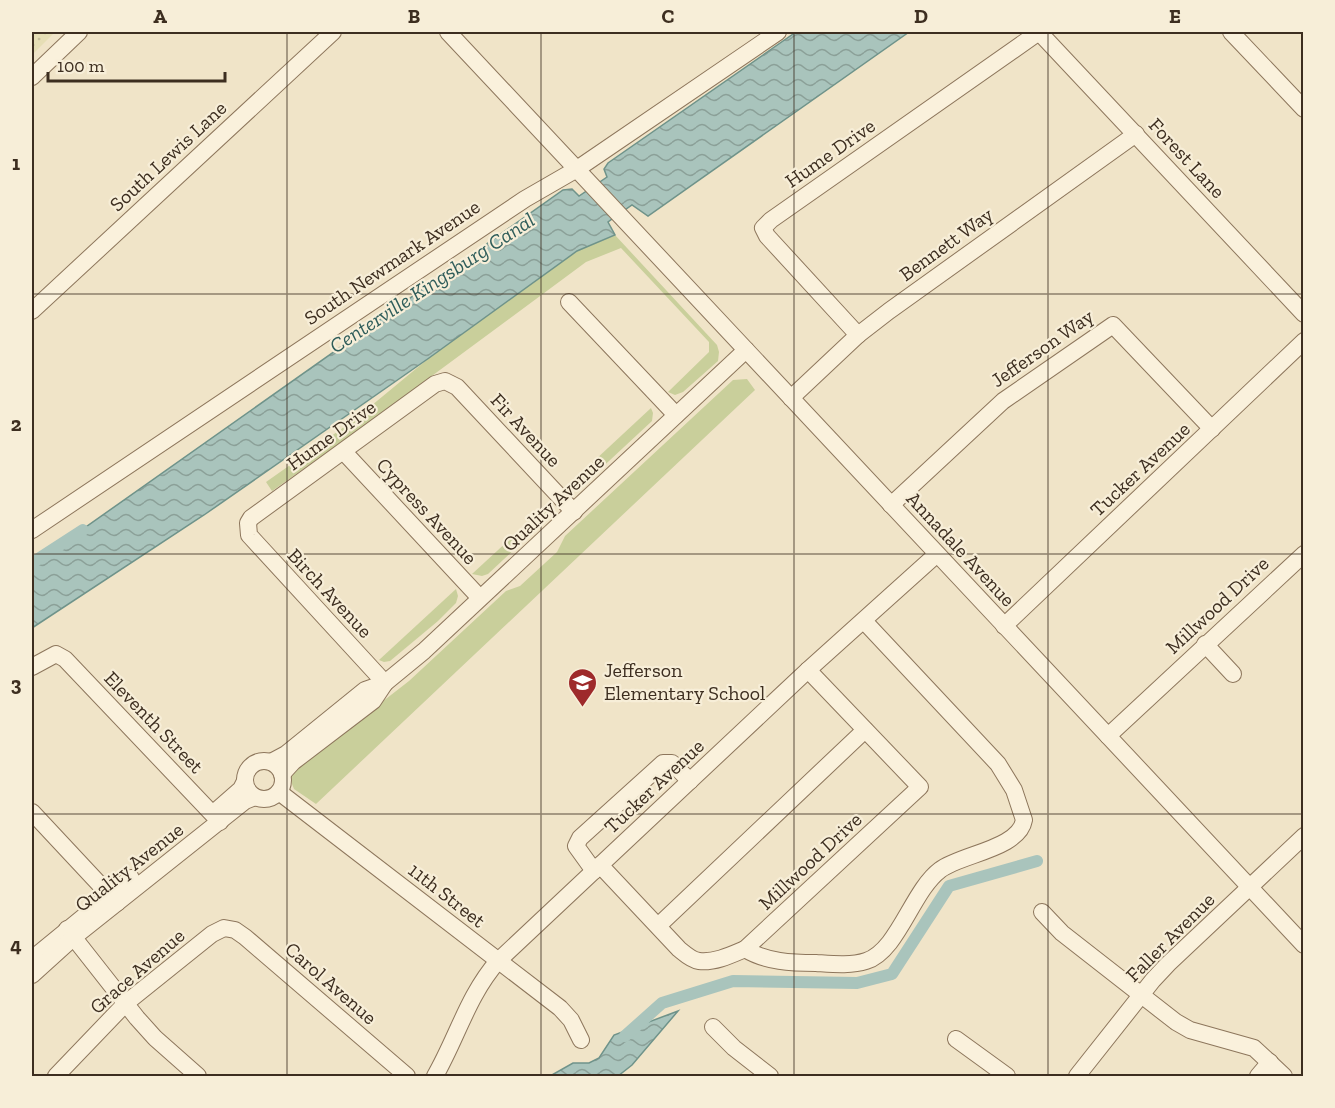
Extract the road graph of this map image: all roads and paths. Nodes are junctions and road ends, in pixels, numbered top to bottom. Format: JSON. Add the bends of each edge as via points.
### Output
{"nodes":[{"id":1,"x":79,"y":32,"type":"edge"},
{"id":2,"x":333,"y":32,"type":"edge"},
{"id":3,"x":448,"y":32,"type":"edge"},
{"id":4,"x":778,"y":32,"type":"edge"},
{"id":5,"x":1039,"y":32,"type":"edge"},
{"id":6,"x":1232,"y":32,"type":"edge"},
{"id":7,"x":32,"y":77,"type":"edge"},
{"id":8,"x":1304,"y":108,"type":"edge"},
{"id":9,"x":1136,"y":134,"type":"junction"},
{"id":10,"x":576,"y":169,"type":"junction"},
{"id":11,"x":569,"y":302,"type":"dead end"},
{"id":12,"x":32,"y":311,"type":"edge"},
{"id":13,"x":1304,"y":314,"type":"edge"},
{"id":14,"x":858,"y":335,"type":"junction"},
{"id":15,"x":1304,"y":341,"type":"edge"},
{"id":16,"x":746,"y":350,"type":"junction"},
{"id":17,"x":445,"y":381,"type":"joint"},
{"id":18,"x":791,"y":398,"type":"junction"},
{"id":19,"x":676,"y":415,"type":"junction"},
{"id":20,"x":1212,"y":429,"type":"junction"},
{"id":21,"x":344,"y":452,"type":"junction"},
{"id":22,"x":891,"y":506,"type":"junction"},
{"id":23,"x":574,"y":512,"type":"junction"},
{"id":24,"x":248,"y":529,"type":"joint"},
{"id":25,"x":32,"y":530,"type":"edge"},
{"id":26,"x":937,"y":554,"type":"junction"},
{"id":27,"x":1304,"y":554,"type":"edge"},
{"id":28,"x":480,"y":598,"type":"junction"},
{"id":29,"x":864,"y":621,"type":"junction"},
{"id":30,"x":1004,"y":626,"type":"junction"},
{"id":31,"x":1205,"y":644,"type":"junction"},
{"id":32,"x":32,"y":667,"type":"edge"},
{"id":33,"x":808,"y":670,"type":"junction"},
{"id":34,"x":1233,"y":674,"type":"dead end"},
{"id":35,"x":385,"y":683,"type":"junction"},
{"id":36,"x":865,"y":730,"type":"junction"},
{"id":37,"x":1107,"y":736,"type":"junction"},
{"id":38,"x":277,"y":768,"type":"junction"},
{"id":39,"x":245,"y":780,"type":"junction"},
{"id":40,"x":690,"y":781,"type":"junction"},
{"id":41,"x":279,"y":792,"type":"junction"},
{"id":42,"x":255,"y":796,"type":"junction"},
{"id":43,"x":32,"y":812,"type":"edge"},
{"id":44,"x":216,"y":818,"type":"junction"},
{"id":45,"x":1304,"y":836,"type":"edge"},
{"id":46,"x":597,"y":868,"type":"junction"},
{"id":47,"x":1249,"y":887,"type":"junction"},
{"id":48,"x":113,"y":899,"type":"junction"},
{"id":49,"x":1042,"y":912,"type":"dead end"},
{"id":50,"x":658,"y":927,"type":"junction"},
{"id":51,"x":224,"y":928,"type":"joint"},
{"id":52,"x":70,"y":933,"type":"junction"},
{"id":53,"x":1304,"y":945,"type":"edge"},
{"id":54,"x":745,"y":949,"type":"junction"},
{"id":55,"x":32,"y":959,"type":"edge"},
{"id":56,"x":498,"y":961,"type":"junction"},
{"id":57,"x":32,"y":975,"type":"edge"},
{"id":58,"x":1141,"y":995,"type":"junction"},
{"id":59,"x":126,"y":1003,"type":"junction"},
{"id":60,"x":713,"y":1027,"type":"dead end"},
{"id":61,"x":956,"y":1039,"type":"dead end"},
{"id":62,"x":581,"y":1040,"type":"dead end"},
{"id":63,"x":1270,"y":1062,"type":"junction"},
{"id":64,"x":56,"y":1077,"type":"edge"},
{"id":65,"x":198,"y":1077,"type":"edge"},
{"id":66,"x":407,"y":1077,"type":"edge"},
{"id":67,"x":435,"y":1077,"type":"edge"},
{"id":68,"x":770,"y":1077,"type":"edge"},
{"id":69,"x":1007,"y":1077,"type":"edge"},
{"id":70,"x":1077,"y":1077,"type":"edge"},
{"id":71,"x":1258,"y":1077,"type":"edge"},
{"id":72,"x":1284,"y":1077,"type":"edge"}],
"edges":[{"from":1,"to":7,"type":"street"},
{"from":2,"to":12,"type":"street","name":"South Lewis Lane"},
{"from":3,"to":10,"type":"street","name":"Annadale Avenue"},
{"from":4,"to":10,"type":"street","name":"South Newmark Avenue"},
{"from":5,"to":9,"type":"street","name":"Forest Lane"},
{"from":5,"to":14,"type":"street","name":"Hume Drive","via":[[763,228]]},
{"from":6,"to":8,"type":"street"},
{"from":9,"to":13,"type":"street","name":"Forest Lane"},
{"from":9,"to":14,"type":"street","name":"Bennett Way"},
{"from":10,"to":16,"type":"street","name":"Annadale Avenue"},
{"from":10,"to":25,"type":"street","name":"South Newmark Avenue","via":[[525,199]]},
{"from":11,"to":19,"type":"street"},
{"from":14,"to":18,"type":"street","name":"Bennett Way"},
{"from":15,"to":20,"type":"street","name":"Tucker Avenue"},
{"from":16,"to":18,"type":"street","name":"Annadale Avenue"},
{"from":16,"to":19,"type":"street","name":"Quality Avenue"},
{"from":17,"to":21,"type":"street","name":"Hume Drive","via":[[435,384]]},
{"from":17,"to":23,"type":"street","name":"Fir Avenue","via":[[457,387]]},
{"from":18,"to":22,"type":"street","name":"Annadale Avenue"},
{"from":19,"to":23,"type":"street","name":"Quality Avenue"},
{"from":20,"to":22,"type":"street","name":"Jefferson Way","via":[[1113,325],[1003,401]]},
{"from":20,"to":30,"type":"street","name":"Tucker Avenue"},
{"from":21,"to":24,"type":"street","name":"Hume Drive","via":[[251,518]]},
{"from":21,"to":28,"type":"street","name":"Cypress Avenue"},
{"from":22,"to":26,"type":"street","name":"Annadale Avenue"},
{"from":23,"to":28,"type":"street","name":"Quality Avenue"},
{"from":24,"to":35,"type":"street","name":"Birch Avenue","via":[[249,536]]},
{"from":26,"to":29,"type":"street","name":"Tucker Avenue"},
{"from":26,"to":30,"type":"street","name":"Annadale Avenue"},
{"from":27,"to":31,"type":"street","name":"Millwood Drive"},
{"from":28,"to":35,"type":"street","name":"Quality Avenue"},
{"from":29,"to":33,"type":"street","name":"Tucker Avenue"},
{"from":29,"to":54,"type":"street","via":[[998,764],[1014,790],[1024,824],[1007,841],[940,869],[872,959],[855,964],[794,963],[771,960]]},
{"from":30,"to":37,"type":"street","name":"Annadale Avenue"},
{"from":31,"to":34,"type":"street"},
{"from":31,"to":37,"type":"street","name":"Millwood Drive"},
{"from":32,"to":44,"type":"street","name":"Eleventh Street","via":[[56,654],[65,659]]},
{"from":33,"to":36,"type":"street","name":"Millwood Drive"},
{"from":33,"to":40,"type":"street","name":"Tucker Avenue"},
{"from":35,"to":38,"type":"street","name":"Quality Avenue","via":[[365,690],[286,754]]},
{"from":36,"to":50,"type":"street"},
{"from":36,"to":54,"type":"street","name":"Millwood Drive","via":[[920,787]]},
{"from":37,"to":47,"type":"street","name":"Annadale Avenue"},
{"from":38,"to":39,"type":"street","via":[[255,762],[247,770]]},
{"from":38,"to":41,"type":"street","via":[[283,780]]},
{"from":39,"to":42,"type":"street","via":[[248,791]]},
{"from":39,"to":44,"type":"street","name":"Quality Avenue"},
{"from":40,"to":46,"type":"street","name":"Tucker Avenue"},
{"from":40,"to":46,"type":"street","name":"Millwood Drive","via":[[672,763],[663,763],[580,838],[577,850]]},
{"from":41,"to":42,"type":"street","via":[[269,798]]},
{"from":41,"to":56,"type":"street","name":"11th Street"},
{"from":42,"to":44,"type":"street","name":"Quality Avenue"},
{"from":43,"to":48,"type":"street"},
{"from":44,"to":48,"type":"street","name":"Quality Avenue"},
{"from":45,"to":47,"type":"street","name":"Faller Avenue"},
{"from":46,"to":50,"type":"street","name":"Millwood Drive"},
{"from":46,"to":56,"type":"street","name":"Tucker Avenue"},
{"from":47,"to":53,"type":"street","name":"Annadale Avenue"},
{"from":47,"to":58,"type":"street","name":"Faller Avenue"},
{"from":48,"to":52,"type":"street","name":"Quality Avenue"},
{"from":49,"to":58,"type":"street","via":[[1062,933]]},
{"from":50,"to":54,"type":"street","name":"Millwood Drive","via":[[679,949],[698,961],[728,957]]},
{"from":51,"to":59,"type":"street","name":"Grace Avenue"},
{"from":51,"to":66,"type":"street","name":"Carol Avenue","via":[[245,937]]},
{"from":52,"to":55,"type":"street","name":"Quality Avenue"},
{"from":52,"to":57,"type":"street","name":"Quality Avenue"},
{"from":52,"to":59,"type":"street"},
{"from":56,"to":62,"type":"street","name":"11th Street","via":[[560,1008]]},
{"from":56,"to":67,"type":"street","name":"Tucker Avenue","via":[[464,1012]]},
{"from":58,"to":63,"type":"street","via":[[1190,1030],[1254,1048]]},
{"from":58,"to":70,"type":"street","name":"Faller Avenue"},
{"from":59,"to":64,"type":"street","name":"Grace Avenue"},
{"from":59,"to":65,"type":"street","via":[[155,1038]]},
{"from":60,"to":68,"type":"street"},
{"from":61,"to":69,"type":"street"},
{"from":63,"to":71,"type":"street"},
{"from":63,"to":72,"type":"street"}]}
